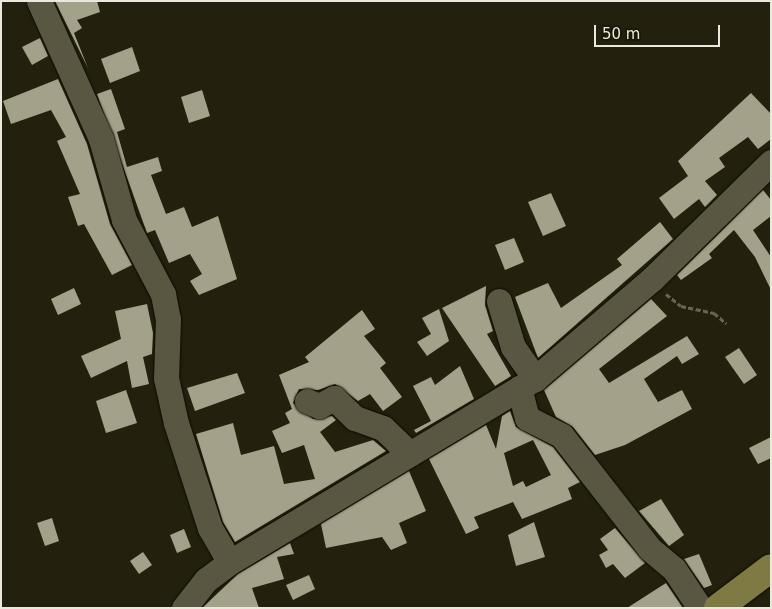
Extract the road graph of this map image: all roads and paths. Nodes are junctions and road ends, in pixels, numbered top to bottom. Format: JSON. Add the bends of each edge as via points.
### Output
{"nodes":[{"id":1,"x":39,"y":1,"type":"edge"},
{"id":2,"x":771,"y":162,"type":"edge"},
{"id":3,"x":652,"y":279,"type":"junction"},
{"id":4,"x":499,"y":300,"type":"dead end"},
{"id":5,"x":726,"y":323,"type":"dead end"},
{"id":6,"x":527,"y":384,"type":"junction"},
{"id":7,"x":307,"y":401,"type":"dead end"},
{"id":8,"x":410,"y":454,"type":"junction"},
{"id":9,"x":230,"y":562,"type":"junction"},
{"id":10,"x":771,"y":568,"type":"edge"},
{"id":11,"x":184,"y":608,"type":"edge"},
{"id":12,"x":700,"y":608,"type":"edge"},
{"id":13,"x":718,"y":608,"type":"edge"}],
"edges":[{"from":1,"to":9,"type":"street","via":[[101,139],[124,220],[163,294],[168,319],[166,378],[176,423],[210,528]]},
{"from":2,"to":3,"type":"street"},
{"from":3,"to":5,"type":"path","via":[[681,306],[714,313]]},
{"from":3,"to":6,"type":"street"},
{"from":4,"to":6,"type":"street"},
{"from":6,"to":8,"type":"street"},
{"from":6,"to":12,"type":"street","via":[[527,418],[562,436],[650,549],[674,568]]},
{"from":7,"to":8,"type":"street","via":[[319,406],[334,398],[355,418],[383,428]]},
{"from":8,"to":9,"type":"street"},
{"from":9,"to":11,"type":"street","via":[[206,580]]},
{"from":10,"to":13,"type":"main road"}]}
